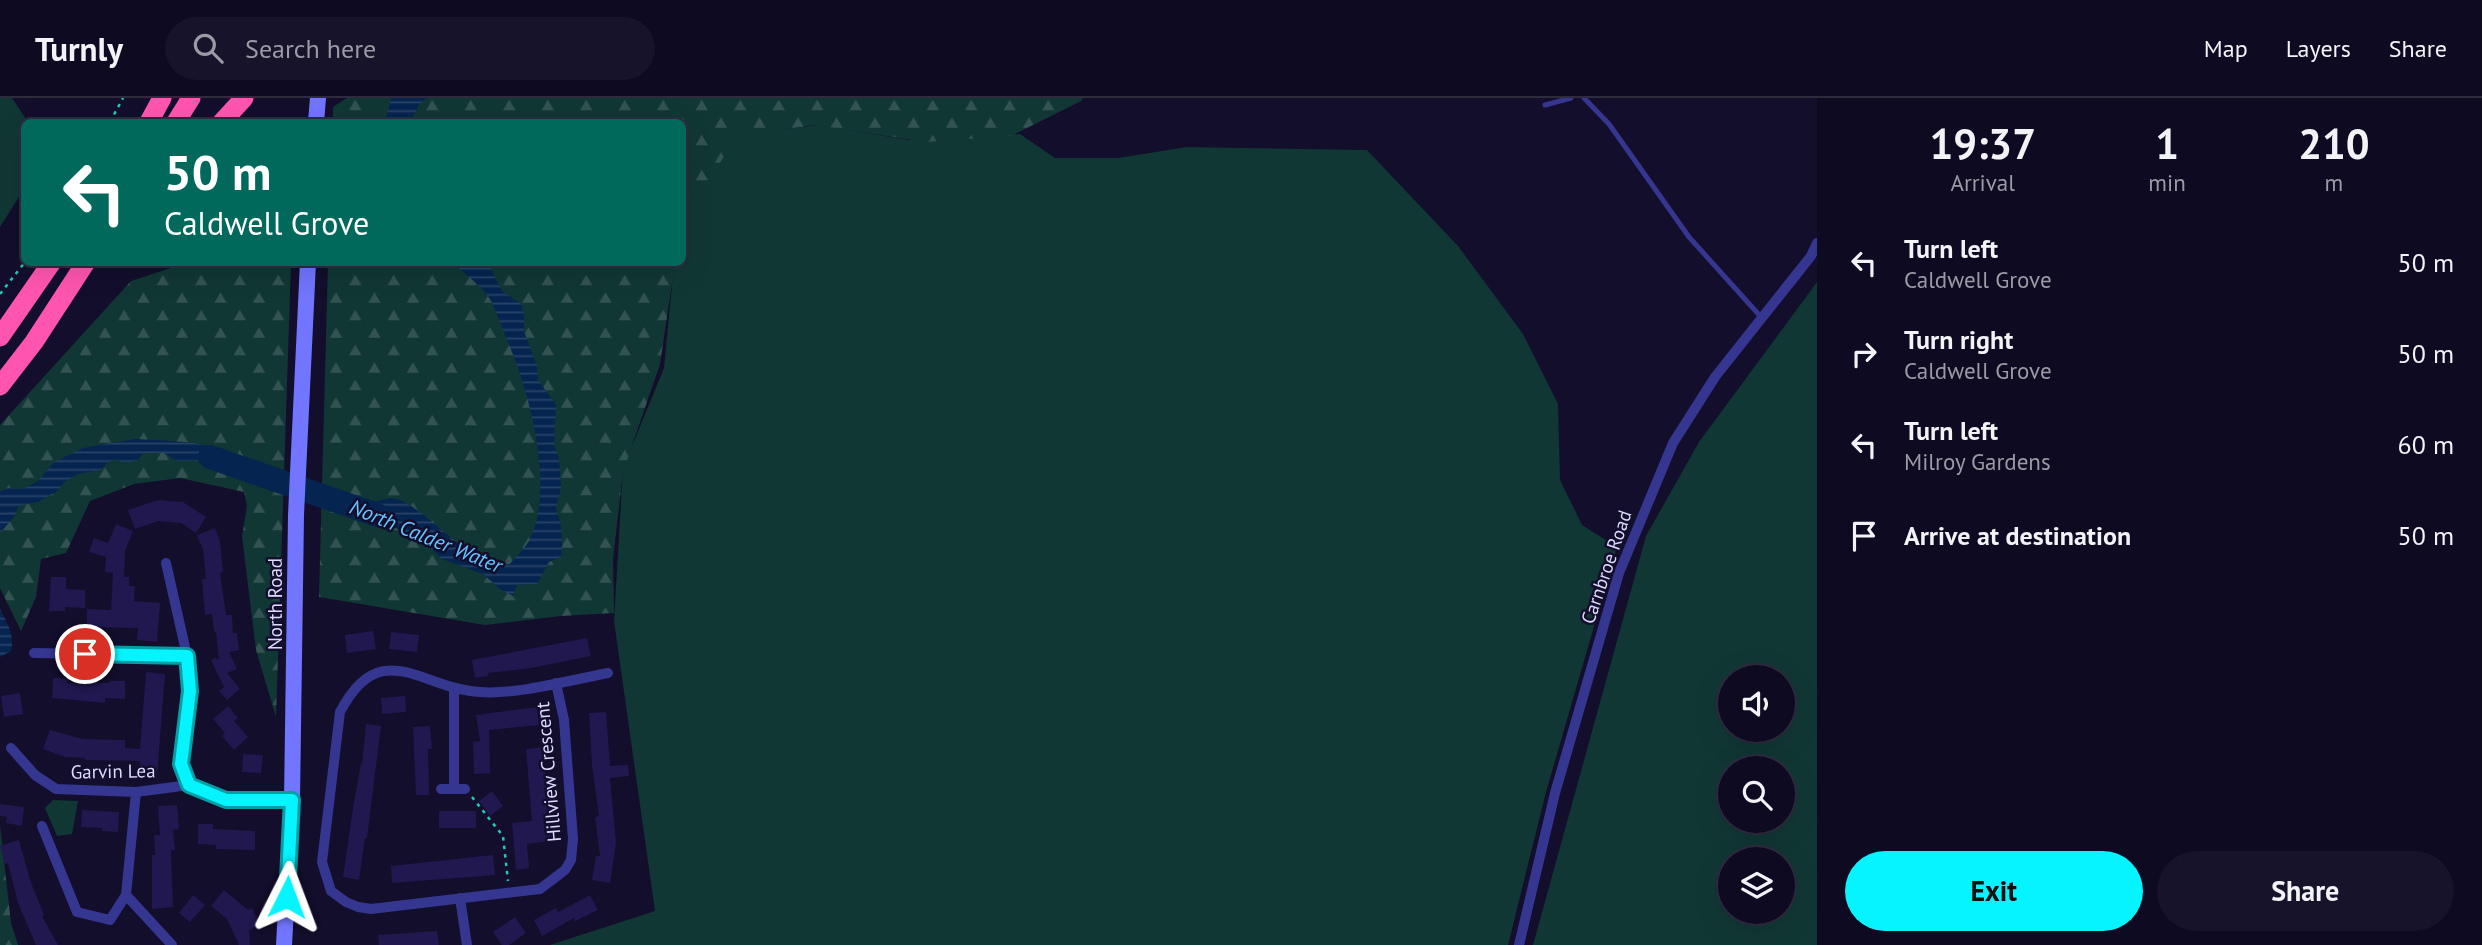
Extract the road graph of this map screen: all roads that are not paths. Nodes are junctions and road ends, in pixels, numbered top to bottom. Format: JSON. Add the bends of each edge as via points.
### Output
{"nodes":[{"id":1,"x":162,"y":98,"type":"edge"},
{"id":2,"x":191,"y":98,"type":"edge"},
{"id":3,"x":244,"y":98,"type":"edge"},
{"id":4,"x":318,"y":98,"type":"edge"},
{"id":5,"x":1571,"y":98,"type":"edge"},
{"id":6,"x":1584,"y":98,"type":"edge"},
{"id":7,"x":1545,"y":105,"type":"dead end"},
{"id":8,"x":151,"y":119,"type":"edge"},
{"id":9,"x":178,"y":119,"type":"edge"},
{"id":10,"x":225,"y":119,"type":"edge"},
{"id":11,"x":316,"y":119,"type":"edge"},
{"id":12,"x":1817,"y":243,"type":"edge"},
{"id":13,"x":49,"y":266,"type":"edge"},
{"id":14,"x":83,"y":266,"type":"edge"},
{"id":15,"x":100,"y":266,"type":"edge"},
{"id":16,"x":307,"y":266,"type":"edge"},
{"id":17,"x":1761,"y":317,"type":"junction"},
{"id":18,"x":0,"y":337,"type":"edge"},
{"id":19,"x":34,"y":342,"type":"junction"},
{"id":20,"x":0,"y":386,"type":"edge"},
{"id":21,"x":166,"y":562,"type":"dead end"},
{"id":22,"x":34,"y":653,"type":"dead end"},
{"id":23,"x":187,"y":656,"type":"junction"},
{"id":24,"x":608,"y":673,"type":"dead end"},
{"id":25,"x":556,"y":683,"type":"junction"},
{"id":26,"x":454,"y":689,"type":"junction"},
{"id":27,"x":11,"y":748,"type":"dead end"},
{"id":28,"x":189,"y":785,"type":"junction"},
{"id":29,"x":441,"y":789,"type":"dead end"},
{"id":30,"x":136,"y":792,"type":"junction"},
{"id":31,"x":292,"y":800,"type":"junction"},
{"id":32,"x":41,"y":826,"type":"dead end"},
{"id":33,"x":126,"y":895,"type":"junction"},
{"id":34,"x":460,"y":898,"type":"junction"},
{"id":35,"x":173,"y":945,"type":"edge"},
{"id":36,"x":284,"y":945,"type":"edge"},
{"id":37,"x":467,"y":945,"type":"edge"},
{"id":38,"x":1520,"y":945,"type":"edge"}],
"edges":[{"from":1,"to":8,"type":"highway"},
{"from":2,"to":9,"type":"highway"},
{"from":3,"to":10,"type":"highway"},
{"from":4,"to":11,"type":"main road"},
{"from":5,"to":7,"type":"lane"},
{"from":6,"to":17,"type":"lane","via":[[1609,124],[1689,237]]},
{"from":12,"to":17,"type":"street","name":"Carnbroe Road"},
{"from":13,"to":18,"type":"highway"},
{"from":14,"to":19,"type":"highway"},
{"from":15,"to":19,"type":"highway"},
{"from":16,"to":31,"type":"main road","name":"North Road","via":[[296,515]]},
{"from":17,"to":38,"type":"street","name":"Carnbroe Road","via":[[1673,443],[1619,573],[1555,793]]},
{"from":19,"to":20,"type":"highway"},
{"from":21,"to":23,"type":"street"},
{"from":22,"to":23,"type":"street"},
{"from":23,"to":28,"type":"street","via":[[190,691],[181,764]]},
{"from":24,"to":25,"type":"street","name":"Hillview Crescent"},
{"from":25,"to":26,"type":"street","name":"Hillview Crescent","via":[[481,693]]},
{"from":25,"to":34,"type":"street","name":"Hillview Crescent","via":[[565,720],[571,860],[540,889]]},
{"from":26,"to":29,"type":"street","via":[[459,788]]},
{"from":26,"to":34,"type":"street","name":"Hillview Crescent","via":[[401,670],[365,678],[351,691],[340,712],[322,862],[331,891],[358,907]]},
{"from":27,"to":30,"type":"street","name":"Garvin Lea","via":[[35,775],[56,789]]},
{"from":28,"to":30,"type":"street","name":"Garvin Lea"},
{"from":28,"to":31,"type":"street","via":[[226,800]]},
{"from":30,"to":33,"type":"street"},
{"from":31,"to":36,"type":"main road","name":"North Road"},
{"from":32,"to":33,"type":"street","via":[[77,912],[110,920]]},
{"from":33,"to":35,"type":"street"},
{"from":34,"to":37,"type":"street"}]}
